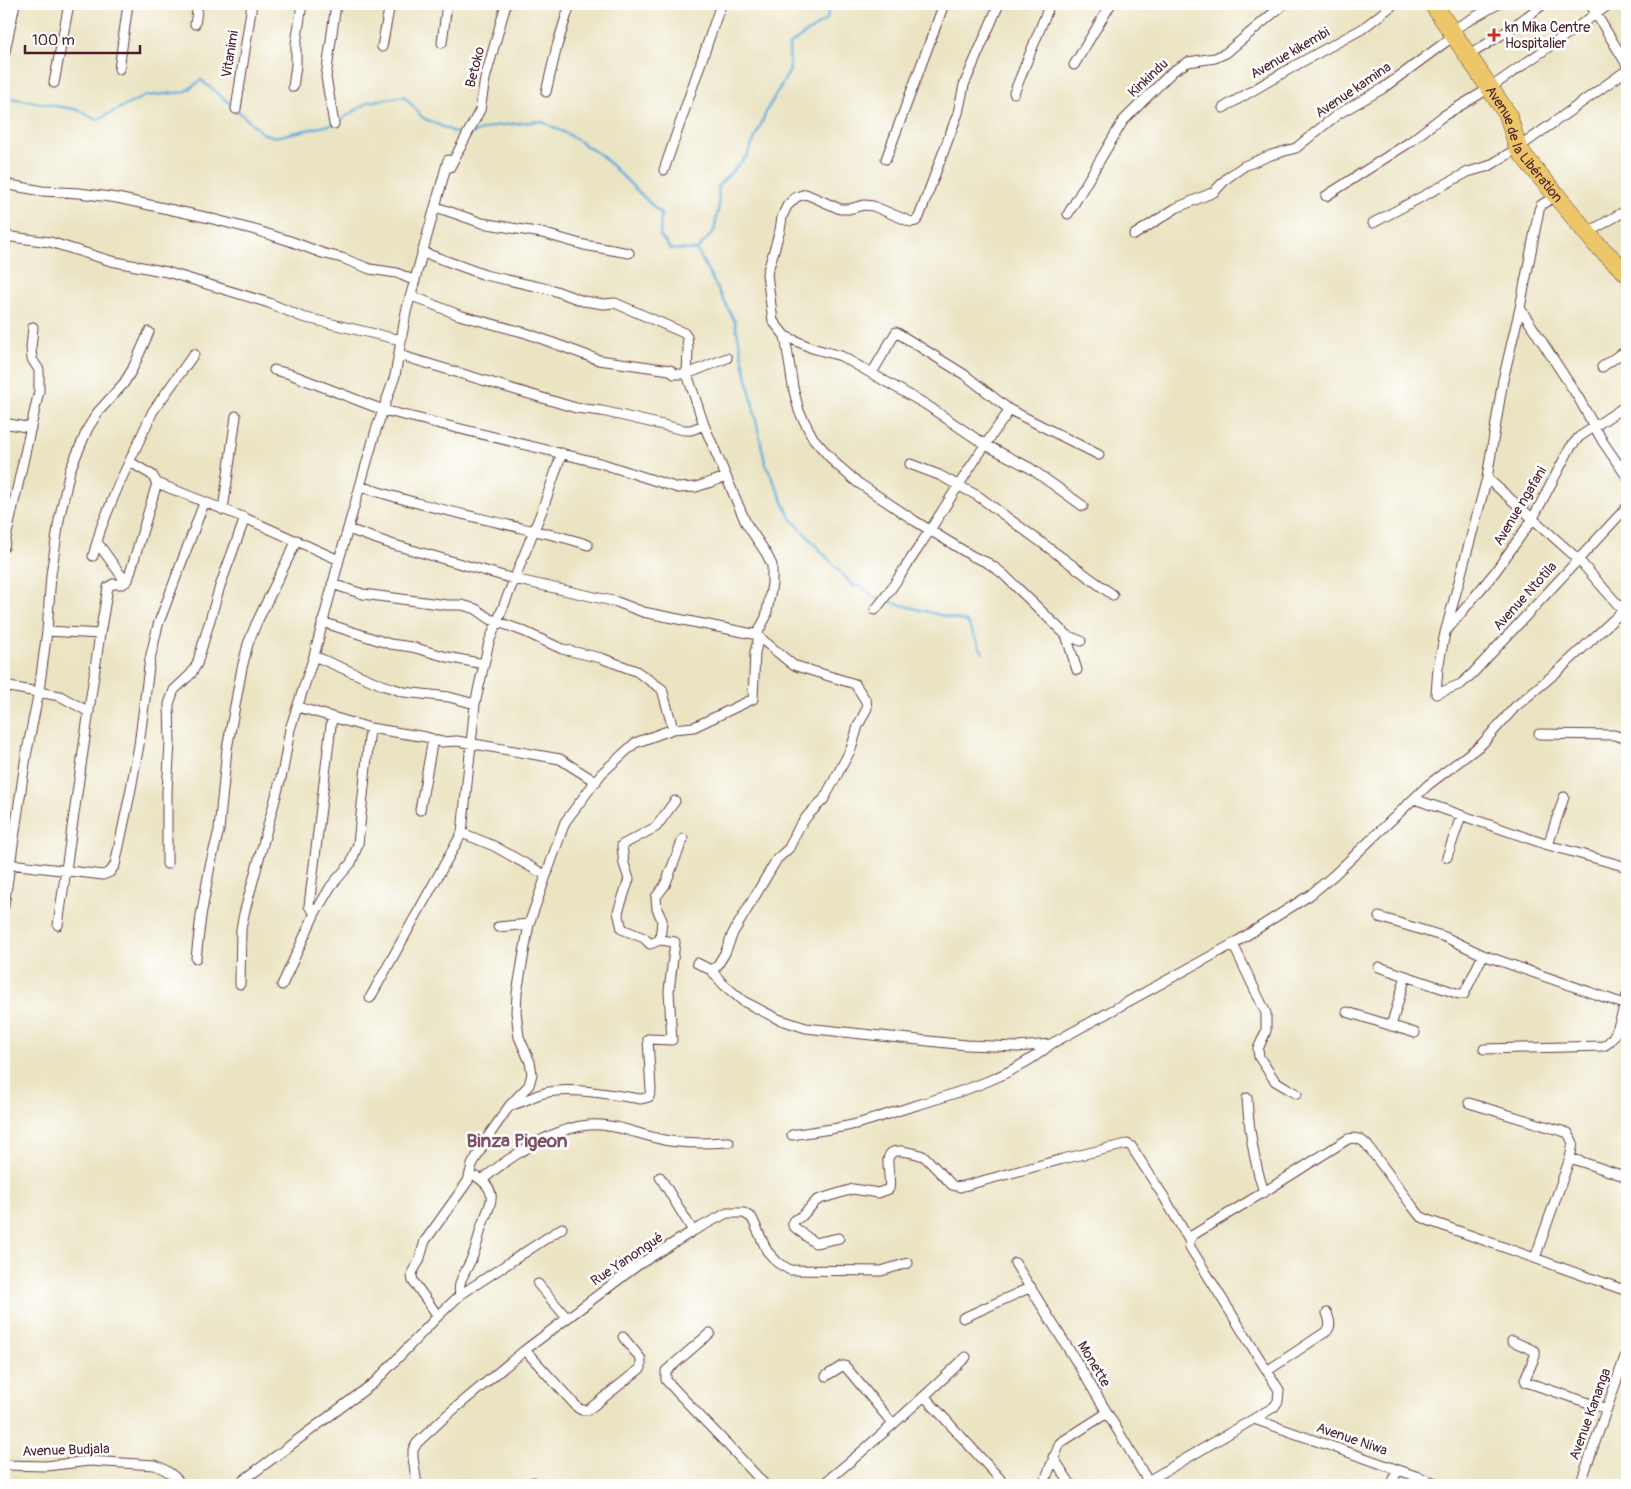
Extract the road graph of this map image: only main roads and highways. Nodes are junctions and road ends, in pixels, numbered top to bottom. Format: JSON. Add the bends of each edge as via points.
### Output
{"nodes":[{"id":1,"x":1433,"y":4,"type":"edge"},
{"id":2,"x":1627,"y":273,"type":"edge"}],
"edges":[{"from":1,"to":2,"type":"highway","name":"Avenue de la Libération","via":[[1508,115],[1518,148],[1597,245]]}]}
